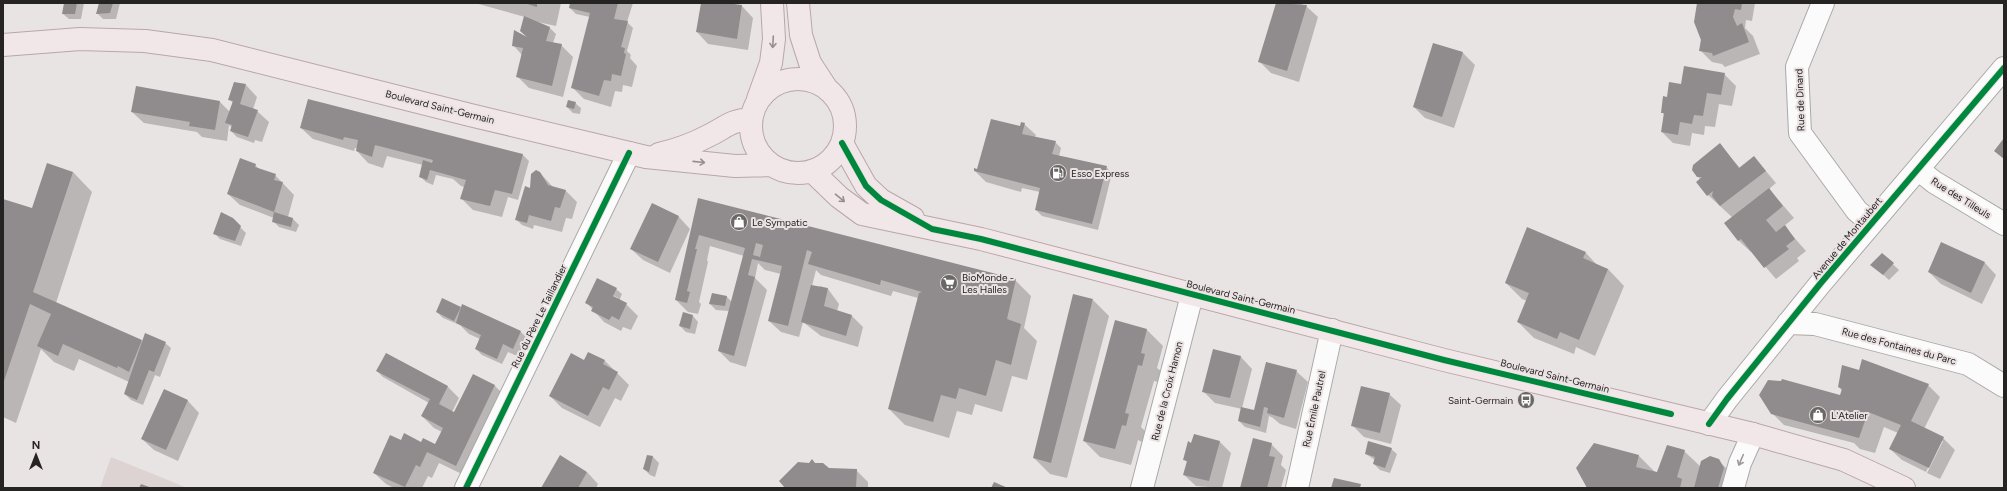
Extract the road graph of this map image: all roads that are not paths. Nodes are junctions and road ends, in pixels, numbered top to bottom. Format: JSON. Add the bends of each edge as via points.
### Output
{"nodes":[{"id":1,"x":772,"y":3,"type":"edge"},
{"id":2,"x":798,"y":3,"type":"edge"},
{"id":3,"x":1823,"y":3,"type":"edge"},
{"id":4,"x":3,"y":46,"type":"edge"},
{"id":5,"x":2004,"y":68,"type":"edge"},
{"id":6,"x":827,"y":89,"type":"junction"},
{"id":7,"x":754,"y":111,"type":"junction"},
{"id":8,"x":842,"y":143,"type":"junction"},
{"id":9,"x":638,"y":155,"type":"junction"},
{"id":10,"x":771,"y":165,"type":"junction"},
{"id":11,"x":1919,"y":170,"type":"junction"},
{"id":12,"x":812,"y":171,"type":"junction"},
{"id":13,"x":1872,"y":223,"type":"junction"},
{"id":14,"x":2004,"y":224,"type":"edge"},
{"id":15,"x":932,"y":228,"type":"junction"},
{"id":16,"x":1192,"y":294,"type":"junction"},
{"id":17,"x":1788,"y":324,"type":"junction"},
{"id":18,"x":1332,"y":330,"type":"junction"},
{"id":19,"x":2004,"y":386,"type":"edge"},
{"id":20,"x":1709,"y":424,"type":"junction"},
{"id":21,"x":1753,"y":434,"type":"junction"},
{"id":22,"x":466,"y":488,"type":"edge"},
{"id":23,"x":1142,"y":488,"type":"edge"},
{"id":24,"x":1297,"y":488,"type":"edge"},
{"id":25,"x":1733,"y":488,"type":"edge"},
{"id":26,"x":1904,"y":488,"type":"edge"}],
"edges":[{"from":1,"to":7,"type":"main road","one_way":true,"via":[[774,39],[771,63]]},
{"from":2,"to":6,"type":"main road","via":[[801,35],[810,62]]},
{"from":3,"to":13,"type":"street","name":"Rue de Dinard","via":[[1797,67],[1800,133],[1857,211]]},
{"from":4,"to":9,"type":"main road","name":"Boulevard Saint-Germain","via":[[80,39],[145,41],[212,50]]},
{"from":5,"to":11,"type":"street","name":"Avenue de Montaubert"},
{"from":6,"to":7,"type":"main road","via":[[813,81],[797,79],[781,82],[767,90]]},
{"from":6,"to":8,"type":"main road","via":[[837,100],[843,114],[845,129]]},
{"from":7,"to":9,"type":"main road","name":"Boulevard Saint-Germain","via":[[709,136],[676,150]]},
{"from":7,"to":10,"type":"main road","via":[[752,137],[759,153]]},
{"from":8,"to":12,"type":"main road","via":[[830,161]]},
{"from":8,"to":15,"type":"main road","name":"Boulevard Saint-Germain","via":[[866,186],[881,200]]},
{"from":9,"to":10,"type":"main road","name":"Boulevard Saint-Germain","one_way":true,"via":[[735,166]]},
{"from":9,"to":22,"type":"street","name":"Rue du Père Le Taillandier"},
{"from":10,"to":12,"type":"main road","via":[[791,173]]},
{"from":11,"to":13,"type":"street","name":"Avenue de Montaubert"},
{"from":11,"to":14,"type":"street","name":"Rue des Tilleuls","via":[[1934,182]]},
{"from":12,"to":15,"type":"main road","name":"Boulevard Saint-Germain","one_way":true,"via":[[839,197],[862,214]]},
{"from":13,"to":17,"type":"street","name":"Avenue de Montaubert"},
{"from":15,"to":16,"type":"main road","name":"Boulevard Saint-Germain"},
{"from":16,"to":18,"type":"main road","name":"Boulevard Saint-Germain"},
{"from":16,"to":23,"type":"street","name":"Rue de la Croix Hamon"},
{"from":17,"to":19,"type":"street","name":"Rue des Fontaines du Parc","via":[[1815,324],[1968,364]]},
{"from":17,"to":20,"type":"street","name":"Avenue de Montaubert"},
{"from":18,"to":20,"type":"main road","name":"Boulevard Saint-Germain"},
{"from":18,"to":24,"type":"street","name":"Rue Émile Pautrel"},
{"from":20,"to":21,"type":"main road","name":"Boulevard Saint-Germain"},
{"from":21,"to":25,"type":"street","one_way":true},
{"from":21,"to":26,"type":"main road","name":"Boulevard Saint-Germain","via":[[1844,460]]}]}
